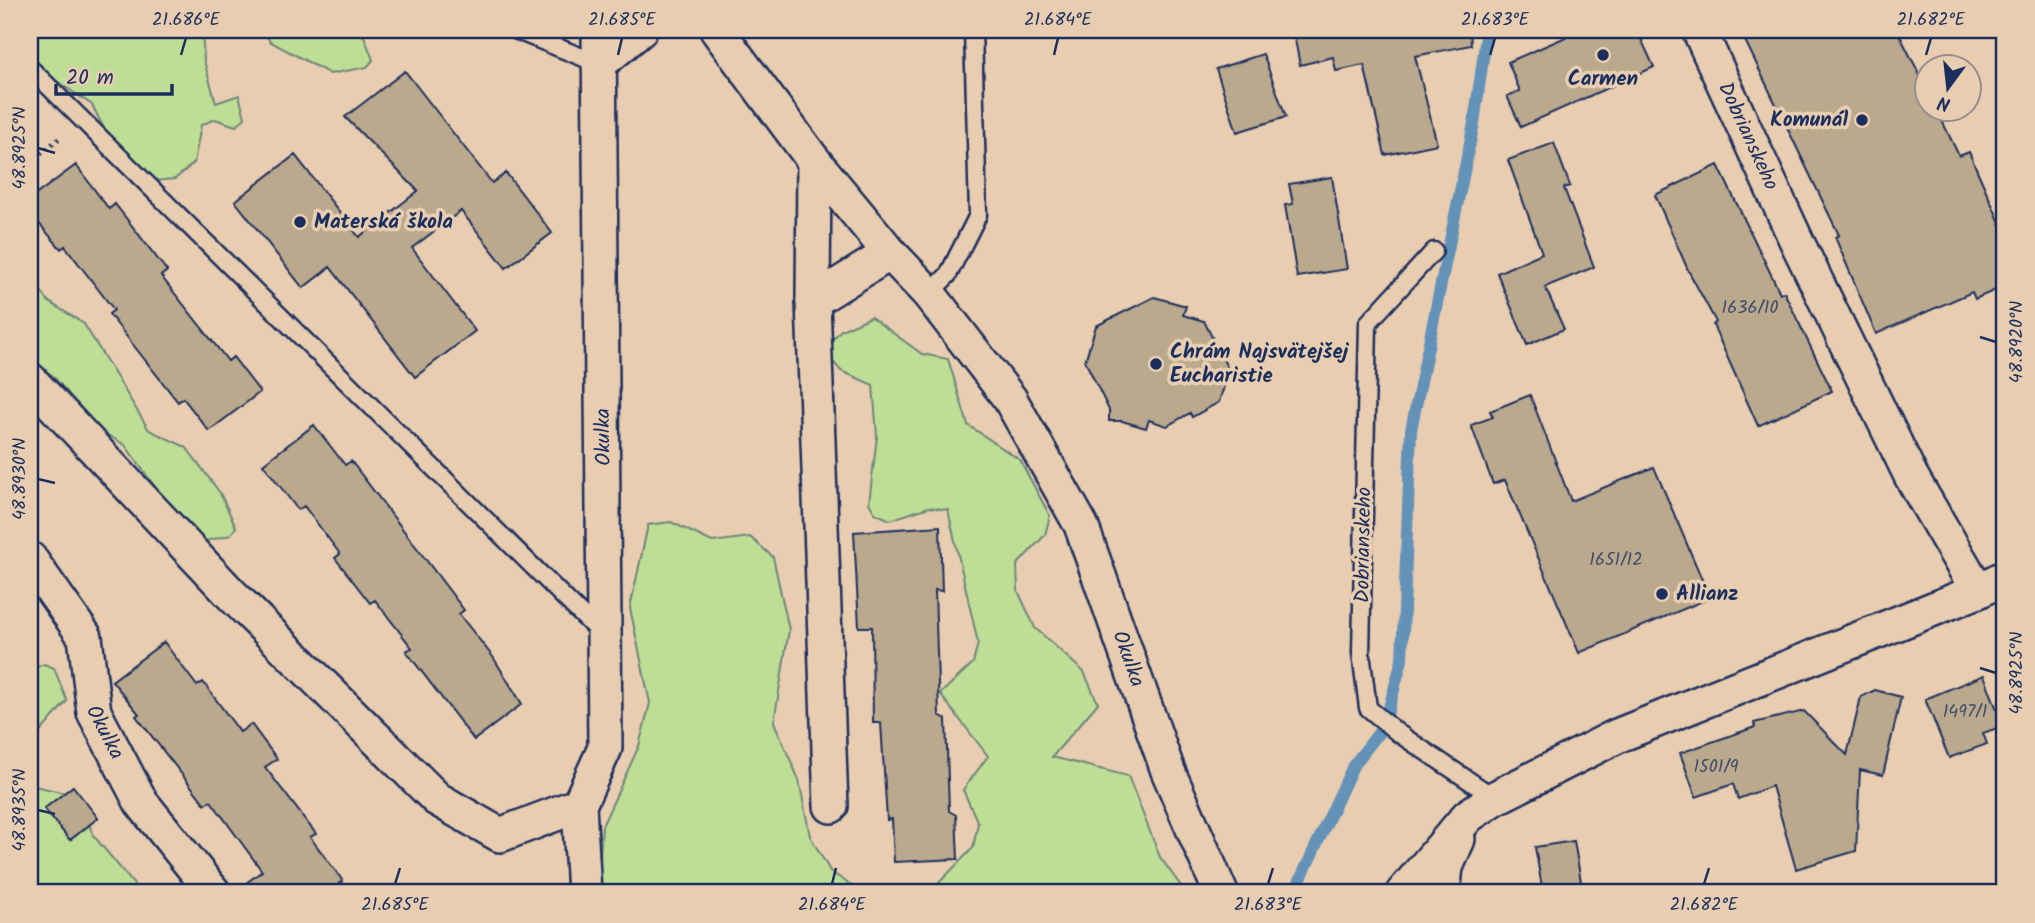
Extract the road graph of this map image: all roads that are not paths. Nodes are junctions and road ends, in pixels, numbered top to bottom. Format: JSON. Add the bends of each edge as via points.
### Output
{"nodes":[{"id":1,"x":515,"y":30,"type":"edge"},
{"id":2,"x":599,"y":30,"type":"edge"},
{"id":3,"x":640,"y":30,"type":"edge"},
{"id":4,"x":717,"y":30,"type":"edge"},
{"id":5,"x":974,"y":30,"type":"edge"},
{"id":6,"x":1699,"y":30,"type":"edge"},
{"id":7,"x":599,"y":64,"type":"junction"},
{"id":8,"x":30,"y":68,"type":"edge"},
{"id":9,"x":814,"y":161,"type":"junction"},
{"id":10,"x":1434,"y":251,"type":"dead end"},
{"id":11,"x":890,"y":253,"type":"junction"},
{"id":12,"x":929,"y":294,"type":"junction"},
{"id":13,"x":813,"y":301,"type":"junction"},
{"id":14,"x":30,"y":380,"type":"edge"},
{"id":15,"x":30,"y":559,"type":"edge"},
{"id":16,"x":1992,"y":584,"type":"edge"},
{"id":17,"x":606,"y":639,"type":"junction"},
{"id":18,"x":1495,"y":798,"type":"junction"},
{"id":19,"x":579,"y":805,"type":"junction"},
{"id":20,"x":831,"y":806,"type":"dead end"},
{"id":21,"x":1468,"y":816,"type":"junction"},
{"id":22,"x":214,"y":893,"type":"edge"},
{"id":23,"x":584,"y":893,"type":"edge"},
{"id":24,"x":1221,"y":893,"type":"edge"},
{"id":25,"x":1403,"y":893,"type":"edge"},
{"id":26,"x":1443,"y":893,"type":"edge"}],
"edges":[{"from":1,"to":7,"type":"lane"},
{"from":2,"to":7,"type":"street","name":"Okulka"},
{"from":3,"to":7,"type":"street"},
{"from":4,"to":9,"type":"street","name":"Okulka"},
{"from":5,"to":12,"type":"lane","via":[[978,215],[948,275]]},
{"from":6,"to":16,"type":"street","name":"Dobrianskeho","via":[[1911,476]]},
{"from":7,"to":17,"type":"street","name":"Okulka"},
{"from":8,"to":17,"type":"lane"},
{"from":9,"to":11,"type":"street","name":"Okulka"},
{"from":9,"to":13,"type":"street"},
{"from":10,"to":18,"type":"lane","name":"Dobrianskeho","via":[[1368,323],[1362,653],[1368,708]]},
{"from":11,"to":12,"type":"street","name":"Okulka"},
{"from":11,"to":13,"type":"street"},
{"from":12,"to":24,"type":"street","name":"Okulka","via":[[1010,398],[1081,525],[1168,771]]},
{"from":13,"to":20,"type":"street"},
{"from":14,"to":19,"type":"street","via":[[231,594],[437,799],[500,835]]},
{"from":15,"to":22,"type":"street","name":"Okulka","via":[[85,637],[94,712],[141,802]]},
{"from":16,"to":18,"type":"street","via":[[1616,736]]},
{"from":17,"to":19,"type":"street","name":"Okulka","via":[[605,748]]},
{"from":18,"to":21,"type":"street"},
{"from":19,"to":23,"type":"street","name":"Okulka"},
{"from":21,"to":25,"type":"street"},
{"from":21,"to":26,"type":"street","via":[[1446,867]]}]}
